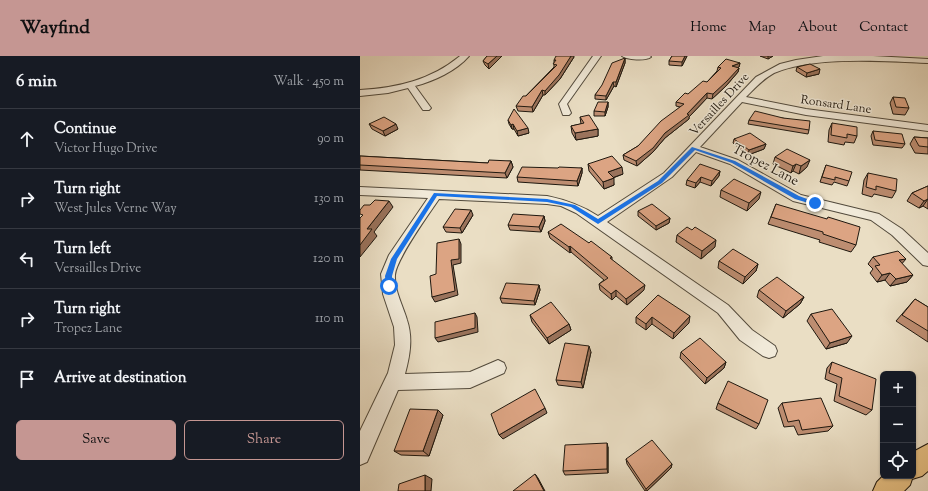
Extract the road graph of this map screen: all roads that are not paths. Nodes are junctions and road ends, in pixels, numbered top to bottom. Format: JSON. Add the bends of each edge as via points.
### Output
{"nodes":[{"id":1,"x":465,"y":56,"type":"edge"},
{"id":2,"x":597,"y":56,"type":"edge"},
{"id":3,"x":626,"y":56,"type":"edge"},
{"id":4,"x":647,"y":57,"type":"edge"},
{"id":5,"x":814,"y":57,"type":"edge"},
{"id":6,"x":928,"y":61,"type":"edge"},
{"id":7,"x":410,"y":85,"type":"junction"},
{"id":8,"x":360,"y":93,"type":"edge"},
{"id":9,"x":741,"y":99,"type":"junction"},
{"id":10,"x":426,"y":108,"type":"dead end"},
{"id":11,"x":566,"y":113,"type":"dead end"},
{"id":12,"x":928,"y":128,"type":"edge"},
{"id":13,"x":694,"y":148,"type":"junction"},
{"id":14,"x":360,"y":191,"type":"edge"},
{"id":15,"x":436,"y":194,"type":"junction"},
{"id":16,"x":598,"y":222,"type":"junction"},
{"id":17,"x":928,"y":261,"type":"edge"},
{"id":18,"x":769,"y":351,"type":"dead end"},
{"id":19,"x":498,"y":368,"type":"dead end"},
{"id":20,"x":393,"y":382,"type":"junction"},
{"id":21,"x":360,"y":455,"type":"edge"},
{"id":22,"x":928,"y":456,"type":"edge"},
{"id":23,"x":916,"y":465,"type":"edge"},
{"id":24,"x":899,"y":479,"type":"edge"},
{"id":25,"x":886,"y":491,"type":"edge"}],
"edges":[{"from":1,"to":7,"type":"street","via":[[442,73]]},
{"from":2,"to":11,"type":"street","via":[[563,104]]},
{"from":3,"to":4,"type":"street"},
{"from":5,"to":6,"type":"street","name":"Versailles Drive"},
{"from":5,"to":9,"type":"street","name":"Versailles Drive","via":[[775,67]]},
{"from":7,"to":8,"type":"street"},
{"from":7,"to":10,"type":"street"},
{"from":9,"to":12,"type":"street","name":"Ronsard Lane","via":[[806,112]]},
{"from":9,"to":13,"type":"street","name":"Versailles Drive"},
{"from":13,"to":16,"type":"street","name":"Versailles Drive","via":[[660,182]]},
{"from":13,"to":17,"type":"street","name":"Tropez Lane","via":[[734,162],[805,201],[875,217],[897,232]]},
{"from":14,"to":15,"type":"street"},
{"from":15,"to":16,"type":"street","via":[[560,202],[573,206]]},
{"from":15,"to":20,"type":"street","via":[[394,259],[388,276],[403,334],[403,345]]},
{"from":16,"to":18,"type":"street","via":[[723,309],[746,335]]},
{"from":19,"to":20,"type":"street","via":[[470,380]]},
{"from":20,"to":21,"type":"street"},
{"from":22,"to":23,"type":"main road"},
{"from":24,"to":25,"type":"main road"}]}
